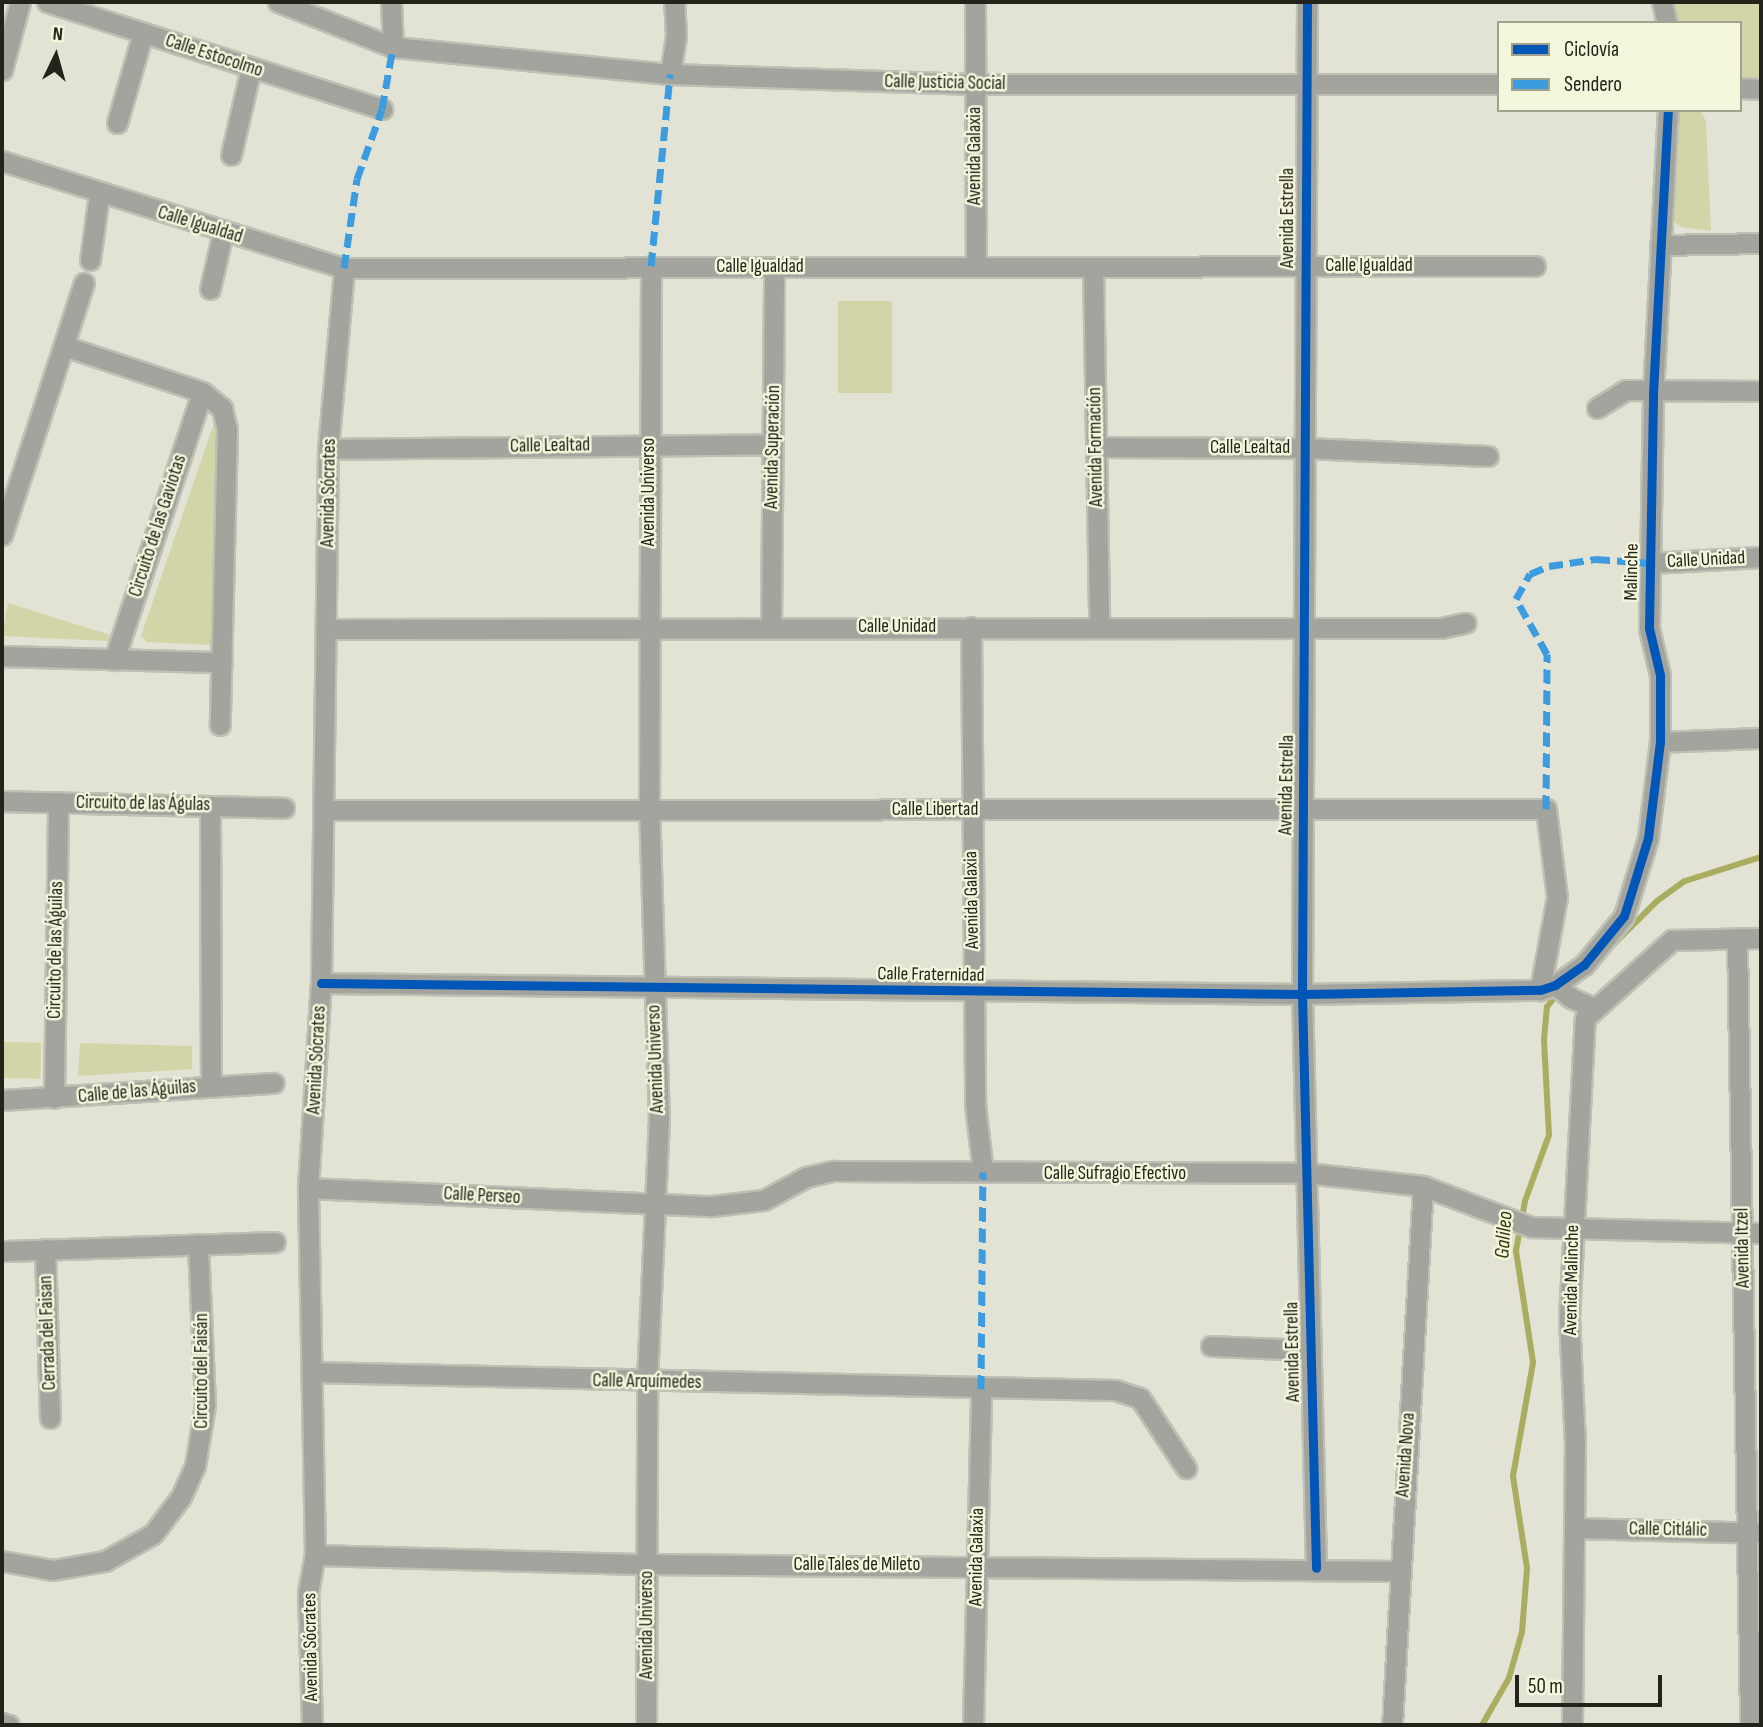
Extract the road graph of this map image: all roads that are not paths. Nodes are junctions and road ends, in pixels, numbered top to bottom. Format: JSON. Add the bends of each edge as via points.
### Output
{"nodes":[{"id":1,"x":20,"y":2,"type":"edge"},
{"id":2,"x":47,"y":2,"type":"edge"},
{"id":3,"x":278,"y":2,"type":"edge"},
{"id":4,"x":391,"y":2,"type":"edge"},
{"id":5,"x":674,"y":2,"type":"edge"},
{"id":6,"x":975,"y":2,"type":"edge"},
{"id":7,"x":1307,"y":2,"type":"edge"},
{"id":8,"x":1662,"y":2,"type":"edge"},
{"id":9,"x":1667,"y":21,"type":"edge"},
{"id":10,"x":143,"y":33,"type":"junction"},
{"id":11,"x":4,"y":45,"type":"edge"},
{"id":12,"x":393,"y":47,"type":"junction"},
{"id":13,"x":251,"y":68,"type":"junction"},
{"id":14,"x":2,"y":70,"type":"edge"},
{"id":15,"x":670,"y":74,"type":"junction"},
{"id":16,"x":1497,"y":83,"type":"edge"},
{"id":17,"x":975,"y":84,"type":"junction"},
{"id":18,"x":1306,"y":84,"type":"junction"},
{"id":19,"x":1742,"y":88,"type":"edge"},
{"id":20,"x":1761,"y":89,"type":"edge"},
{"id":21,"x":382,"y":109,"type":"dead end"},
{"id":22,"x":1668,"y":112,"type":"edge"},
{"id":23,"x":117,"y":123,"type":"dead end"},
{"id":24,"x":231,"y":155,"type":"dead end"},
{"id":25,"x":2,"y":162,"type":"edge"},
{"id":26,"x":99,"y":194,"type":"junction"},
{"id":27,"x":223,"y":232,"type":"junction"},
{"id":28,"x":1761,"y":243,"type":"edge"},
{"id":29,"x":1660,"y":245,"type":"junction"},
{"id":30,"x":90,"y":260,"type":"dead end"},
{"id":31,"x":650,"y":266,"type":"junction"},
{"id":32,"x":1535,"y":266,"type":"dead end"},
{"id":33,"x":775,"y":267,"type":"junction"},
{"id":34,"x":976,"y":267,"type":"junction"},
{"id":35,"x":1093,"y":267,"type":"junction"},
{"id":36,"x":1305,"y":267,"type":"junction"},
{"id":37,"x":344,"y":268,"type":"junction"},
{"id":38,"x":84,"y":283,"type":"dead end"},
{"id":39,"x":210,"y":289,"type":"dead end"},
{"id":40,"x":64,"y":346,"type":"junction"},
{"id":41,"x":1761,"y":391,"type":"edge"},
{"id":42,"x":202,"y":392,"type":"junction"},
{"id":43,"x":1653,"y":394,"type":"junction"},
{"id":44,"x":1597,"y":408,"type":"dead end"},
{"id":45,"x":773,"y":444,"type":"junction"},
{"id":46,"x":649,"y":445,"type":"junction"},
{"id":47,"x":1096,"y":447,"type":"junction"},
{"id":48,"x":1305,"y":448,"type":"junction"},
{"id":49,"x":328,"y":449,"type":"junction"},
{"id":50,"x":1488,"y":456,"type":"dead end"},
{"id":51,"x":2,"y":535,"type":"edge"},
{"id":52,"x":1761,"y":557,"type":"edge"},
{"id":53,"x":1650,"y":563,"type":"junction"},
{"id":54,"x":1465,"y":623,"type":"dead end"},
{"id":55,"x":1307,"y":625,"type":"junction"},
{"id":56,"x":1099,"y":626,"type":"junction"},
{"id":57,"x":971,"y":627,"type":"junction"},
{"id":58,"x":649,"y":628,"type":"junction"},
{"id":59,"x":771,"y":628,"type":"junction"},
{"id":60,"x":327,"y":629,"type":"junction"},
{"id":61,"x":2,"y":656,"type":"edge"},
{"id":62,"x":114,"y":660,"type":"junction"},
{"id":63,"x":222,"y":662,"type":"junction"},
{"id":64,"x":220,"y":725,"type":"dead end"},
{"id":65,"x":1761,"y":738,"type":"edge"},
{"id":66,"x":1660,"y":742,"type":"junction"},
{"id":67,"x":2,"y":801,"type":"edge"},
{"id":68,"x":58,"y":802,"type":"junction"},
{"id":69,"x":210,"y":806,"type":"junction"},
{"id":70,"x":284,"y":808,"type":"dead end"},
{"id":71,"x":1304,"y":809,"type":"junction"},
{"id":72,"x":324,"y":810,"type":"junction"},
{"id":73,"x":649,"y":810,"type":"junction"},
{"id":74,"x":971,"y":810,"type":"junction"},
{"id":75,"x":1737,"y":938,"type":"junction"},
{"id":76,"x":1761,"y":938,"type":"edge"},
{"id":77,"x":321,"y":983,"type":"junction"},
{"id":78,"x":1548,"y":987,"type":"junction"},
{"id":79,"x":653,"y":989,"type":"junction"},
{"id":80,"x":973,"y":993,"type":"junction"},
{"id":81,"x":1302,"y":994,"type":"junction"},
{"id":82,"x":1595,"y":1008,"type":"junction"},
{"id":83,"x":273,"y":1083,"type":"dead end"},
{"id":84,"x":211,"y":1086,"type":"junction"},
{"id":85,"x":54,"y":1098,"type":"junction"},
{"id":86,"x":2,"y":1100,"type":"edge"},
{"id":87,"x":983,"y":1172,"type":"junction"},
{"id":88,"x":1307,"y":1173,"type":"junction"},
{"id":89,"x":1423,"y":1185,"type":"junction"},
{"id":90,"x":308,"y":1188,"type":"junction"},
{"id":91,"x":656,"y":1204,"type":"junction"},
{"id":92,"x":1573,"y":1228,"type":"junction"},
{"id":93,"x":1752,"y":1232,"type":"edge"},
{"id":94,"x":275,"y":1242,"type":"dead end"},
{"id":95,"x":198,"y":1244,"type":"junction"},
{"id":96,"x":45,"y":1249,"type":"junction"},
{"id":97,"x":2,"y":1251,"type":"edge"},
{"id":98,"x":1211,"y":1346,"type":"dead end"},
{"id":99,"x":1311,"y":1350,"type":"junction"},
{"id":100,"x":312,"y":1372,"type":"junction"},
{"id":101,"x":647,"y":1382,"type":"junction"},
{"id":102,"x":981,"y":1389,"type":"junction"},
{"id":103,"x":50,"y":1418,"type":"dead end"},
{"id":104,"x":1186,"y":1468,"type":"dead end"},
{"id":105,"x":1574,"y":1528,"type":"junction"},
{"id":106,"x":1755,"y":1532,"type":"edge"},
{"id":107,"x":315,"y":1555,"type":"junction"},
{"id":108,"x":2,"y":1561,"type":"edge"},
{"id":109,"x":647,"y":1564,"type":"junction"},
{"id":110,"x":976,"y":1565,"type":"junction"},
{"id":111,"x":1316,"y":1568,"type":"junction"},
{"id":112,"x":1398,"y":1571,"type":"junction"},
{"id":113,"x":2,"y":1723,"type":"edge"},
{"id":114,"x":9,"y":1725,"type":"edge"},
{"id":115,"x":312,"y":1725,"type":"edge"},
{"id":116,"x":646,"y":1725,"type":"edge"},
{"id":117,"x":973,"y":1725,"type":"edge"},
{"id":118,"x":1392,"y":1725,"type":"edge"},
{"id":119,"x":1572,"y":1725,"type":"edge"},
{"id":120,"x":1750,"y":1725,"type":"edge"}],
"edges":[{"from":1,"to":11,"type":"street"},
{"from":2,"to":10,"type":"street","name":"Calle Estocolmo"},
{"from":3,"to":12,"type":"street","name":"Calle Justicia Social"},
{"from":4,"to":12,"type":"street"},
{"from":5,"to":15,"type":"street","via":[[676,36]]},
{"from":6,"to":17,"type":"street","name":"Avenida Galaxia"},
{"from":7,"to":18,"type":"street","name":"Avenida Estrella"},
{"from":8,"to":9,"type":"street"},
{"from":10,"to":13,"type":"street","name":"Calle Estocolmo"},
{"from":10,"to":23,"type":"street"},
{"from":11,"to":14,"type":"street"},
{"from":12,"to":15,"type":"street","name":"Calle Justicia Social"},
{"from":13,"to":21,"type":"street","name":"Calle Estocolmo"},
{"from":13,"to":24,"type":"street"},
{"from":15,"to":17,"type":"street","name":"Calle Justicia Social"},
{"from":16,"to":18,"type":"street","name":"Calle Justicia Social"},
{"from":17,"to":18,"type":"street","name":"Calle Justicia Social"},
{"from":17,"to":34,"type":"street","name":"Avenida Galaxia"},
{"from":18,"to":36,"type":"street","name":"Avenida Estrella"},
{"from":19,"to":20,"type":"street"},
{"from":22,"to":29,"type":"street","name":"Malinche"},
{"from":25,"to":26,"type":"street","name":"Calle Igualdad"},
{"from":26,"to":27,"type":"street","name":"Calle Igualdad"},
{"from":26,"to":30,"type":"street"},
{"from":27,"to":37,"type":"street","name":"Calle Igualdad"},
{"from":27,"to":39,"type":"street"},
{"from":28,"to":29,"type":"street"},
{"from":29,"to":43,"type":"street","name":"Malinche"},
{"from":31,"to":33,"type":"street","name":"Calle Igualdad"},
{"from":31,"to":37,"type":"street","name":"Calle Igualdad"},
{"from":31,"to":46,"type":"street","name":"Avenida Universo"},
{"from":32,"to":36,"type":"street","name":"Calle Igualdad"},
{"from":33,"to":34,"type":"street","name":"Calle Igualdad"},
{"from":33,"to":45,"type":"street","name":"Avenida Superación"},
{"from":34,"to":35,"type":"street","name":"Calle Igualdad"},
{"from":35,"to":36,"type":"street","name":"Calle Igualdad"},
{"from":35,"to":47,"type":"street","name":"Avenida Formación"},
{"from":36,"to":48,"type":"street","name":"Avenida Estrella"},
{"from":37,"to":49,"type":"street","name":"Avenida Sócrates"},
{"from":38,"to":40,"type":"street"},
{"from":40,"to":42,"type":"street"},
{"from":40,"to":51,"type":"street"},
{"from":41,"to":43,"type":"street"},
{"from":42,"to":62,"type":"street","name":"Circuito de las Gaviotas"},
{"from":42,"to":63,"type":"street","via":[[222,408],[227,429]]},
{"from":43,"to":44,"type":"street","via":[[1626,390]]},
{"from":43,"to":53,"type":"street","name":"Malinche"},
{"from":45,"to":46,"type":"street","name":"Calle Lealtad"},
{"from":45,"to":59,"type":"street","name":"Avenida Superación"},
{"from":46,"to":49,"type":"street","name":"Calle Lealtad"},
{"from":46,"to":58,"type":"street","name":"Avenida Universo"},
{"from":47,"to":48,"type":"street","name":"Calle Lealtad"},
{"from":47,"to":56,"type":"street","name":"Avenida Formación"},
{"from":48,"to":50,"type":"street","name":"Calle Lealtad"},
{"from":48,"to":55,"type":"street","name":"Avenida Estrella"},
{"from":49,"to":60,"type":"street","name":"Avenida Sócrates"},
{"from":52,"to":53,"type":"street","name":"Calle Unidad"},
{"from":53,"to":66,"type":"street","name":"Malinche","via":[[1649,628],[1660,675]]},
{"from":54,"to":55,"type":"street","name":"Calle Unidad","via":[[1441,628]]},
{"from":55,"to":56,"type":"street","name":"Calle Unidad"},
{"from":55,"to":71,"type":"street","name":"Avenida Estrella"},
{"from":56,"to":57,"type":"street","name":"Calle Unidad"},
{"from":57,"to":59,"type":"street","name":"Calle Unidad"},
{"from":57,"to":74,"type":"street","name":"Avenida Galaxia"},
{"from":58,"to":59,"type":"street","name":"Calle Unidad"},
{"from":58,"to":60,"type":"street","name":"Calle Unidad"},
{"from":58,"to":73,"type":"street","name":"Avenida Universo"},
{"from":60,"to":72,"type":"street","name":"Avenida Sócrates"},
{"from":61,"to":62,"type":"street"},
{"from":62,"to":63,"type":"street"},
{"from":63,"to":64,"type":"street"},
{"from":65,"to":66,"type":"street"},
{"from":66,"to":78,"type":"street","name":"Malinche","via":[[1648,838],[1623,915],[1584,965]]},
{"from":67,"to":68,"type":"street","name":"Circuito de las Águlas"},
{"from":68,"to":69,"type":"street","name":"Circuito de las Águlas"},
{"from":68,"to":85,"type":"street","name":"Circuito de las Águilas"},
{"from":69,"to":70,"type":"street","name":"Circuito de las Águlas"},
{"from":69,"to":84,"type":"street"},
{"from":71,"to":74,"type":"street","name":"Calle Libertad"},
{"from":71,"to":78,"type":"street","name":"Calle Libertad","via":[[1546,809],[1557,897]]},
{"from":71,"to":81,"type":"street","name":"Avenida Estrella"},
{"from":72,"to":73,"type":"street","name":"Calle Libertad"},
{"from":72,"to":77,"type":"street","name":"Avenida Sócrates"},
{"from":73,"to":74,"type":"street","name":"Calle Libertad"},
{"from":73,"to":79,"type":"street","name":"Avenida Universo"},
{"from":74,"to":80,"type":"street","name":"Avenida Galaxia"},
{"from":75,"to":76,"type":"street","name":"Avenida Malinche"},
{"from":75,"to":82,"type":"street","name":"Avenida Malinche","via":[[1672,940]]},
{"from":75,"to":93,"type":"street","name":"Avenida Itzel"},
{"from":77,"to":79,"type":"street","name":"Calle Fraternidad"},
{"from":77,"to":90,"type":"street","name":"Avenida Sócrates"},
{"from":78,"to":81,"type":"street","name":"Calle Fraternidad"},
{"from":78,"to":82,"type":"street"},
{"from":79,"to":80,"type":"street","name":"Calle Fraternidad"},
{"from":79,"to":91,"type":"street","name":"Avenida Universo"},
{"from":80,"to":81,"type":"street","name":"Calle Fraternidad"},
{"from":80,"to":87,"type":"street","name":"Avenida Galaxia","via":[[975,1104]]},
{"from":81,"to":88,"type":"street","name":"Avenida Estrella"},
{"from":82,"to":92,"type":"street","name":"Avenida Malinche","via":[[1583,1027]]},
{"from":83,"to":84,"type":"street","name":"Calle de las Águilas"},
{"from":84,"to":85,"type":"street","name":"Calle de las Águilas"},
{"from":85,"to":86,"type":"street","name":"Calle de las Águilas"},
{"from":87,"to":88,"type":"street","name":"Calle Sufragio Efectivo"},
{"from":87,"to":91,"type":"street","name":"Calle Sufragio Efectivo","via":[[834,1171],[806,1177],[747,1205]]},
{"from":88,"to":89,"type":"street","name":"Calle Sufragio Efectivo"},
{"from":88,"to":99,"type":"street","name":"Avenida Estrella"},
{"from":89,"to":92,"type":"street","name":"Calle Sufragio Efectivo","via":[[1520,1225]]},
{"from":89,"to":112,"type":"street","name":"Avenida Nova"},
{"from":90,"to":91,"type":"street","name":"Calle Perseo"},
{"from":90,"to":100,"type":"street","name":"Avenida Sócrates"},
{"from":91,"to":101,"type":"street","name":"Avenida Universo"},
{"from":92,"to":93,"type":"street","name":"Calle Sufragio Efectivo"},
{"from":92,"to":105,"type":"street","name":"Avenida Malinche"},
{"from":93,"to":106,"type":"street","name":"Avenida Itzel"},
{"from":94,"to":95,"type":"street"},
{"from":95,"to":96,"type":"street"},
{"from":95,"to":108,"type":"street","name":"Circuito del Faisán","via":[[205,1405],[195,1466],[181,1497],[153,1534],[105,1561],[53,1570]]},
{"from":96,"to":97,"type":"street"},
{"from":96,"to":103,"type":"street","name":"Cerrada del Faisan"},
{"from":98,"to":99,"type":"street"},
{"from":99,"to":111,"type":"street","name":"Avenida Estrella"},
{"from":100,"to":101,"type":"street","name":"Calle Arquímedes"},
{"from":100,"to":107,"type":"street","name":"Avenida Sócrates"},
{"from":101,"to":102,"type":"street","name":"Calle Arquímedes"},
{"from":101,"to":109,"type":"street","name":"Avenida Universo"},
{"from":102,"to":104,"type":"street","name":"Calle Arquímedes","via":[[1130,1392],[1149,1409]]},
{"from":102,"to":110,"type":"street","name":"Avenida Galaxia"},
{"from":105,"to":106,"type":"street","name":"Calle Citlálic"},
{"from":105,"to":119,"type":"street","name":"Avenida Malinche"},
{"from":106,"to":120,"type":"street","name":"Avenida Itzel"},
{"from":107,"to":109,"type":"street","name":"Calle Tales de Mileto"},
{"from":107,"to":115,"type":"street","name":"Avenida Sócrates","via":[[308,1593]]},
{"from":109,"to":110,"type":"street","name":"Calle Tales de Mileto"},
{"from":109,"to":116,"type":"street","name":"Avenida Universo"},
{"from":110,"to":111,"type":"street","name":"Calle Tales de Mileto"},
{"from":110,"to":117,"type":"street","name":"Avenida Galaxia"},
{"from":111,"to":112,"type":"street","name":"Calle Tales de Mileto"},
{"from":112,"to":118,"type":"street","name":"Avenida Nova"},
{"from":113,"to":114,"type":"street"}]}
